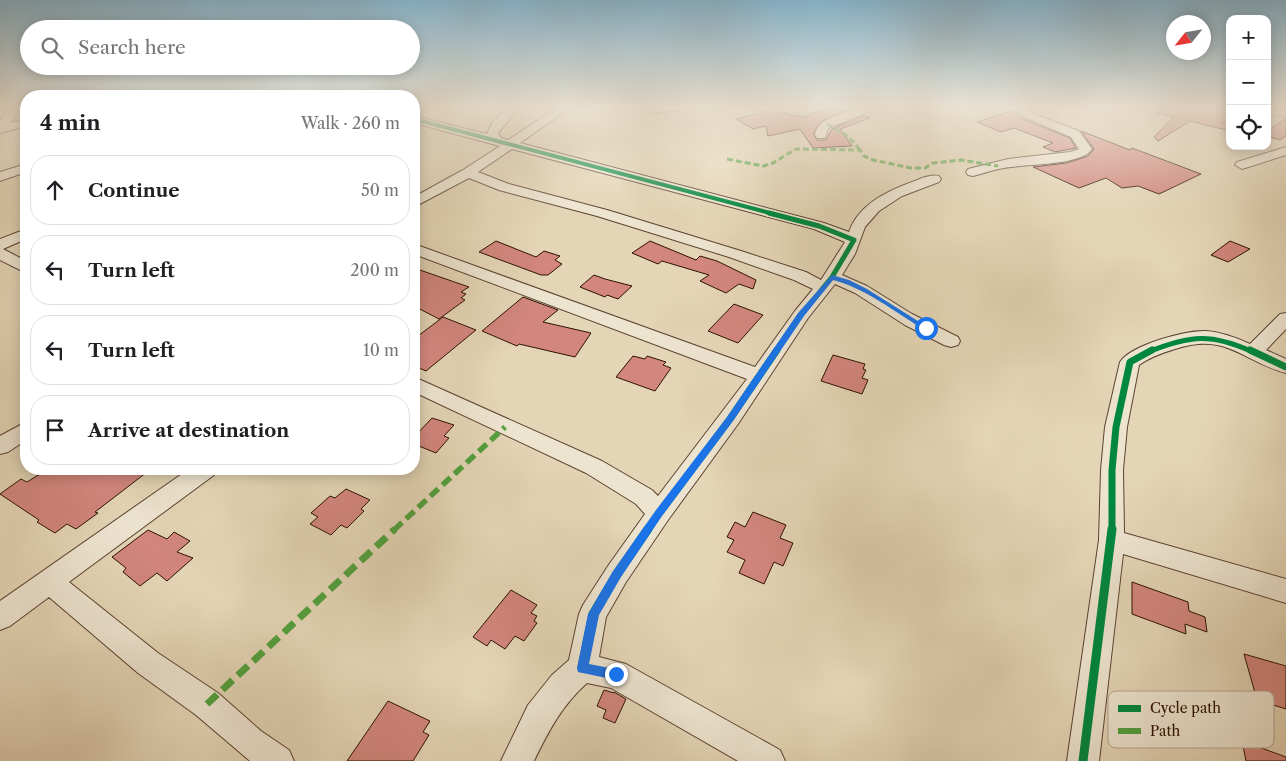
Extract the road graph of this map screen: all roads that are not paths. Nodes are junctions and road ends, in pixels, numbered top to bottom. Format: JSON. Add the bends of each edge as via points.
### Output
{"nodes":[{"id":1,"x":502,"y":143,"type":"joint"},
{"id":2,"x":1081,"y":143,"type":"edge"},
{"id":3,"x":1286,"y":151,"type":"edge"},
{"id":4,"x":1242,"y":165,"type":"dead end"},
{"id":5,"x":20,"y":170,"type":"edge"},
{"id":6,"x":468,"y":172,"type":"junction"},
{"id":7,"x":973,"y":172,"type":"dead end"},
{"id":8,"x":0,"y":177,"type":"edge"},
{"id":9,"x":934,"y":179,"type":"dead end"},
{"id":10,"x":420,"y":200,"type":"edge"},
{"id":11,"x":20,"y":237,"type":"edge"},
{"id":12,"x":854,"y":240,"type":"junction"},
{"id":13,"x":0,"y":245,"type":"edge"},
{"id":14,"x":420,"y":251,"type":"edge"},
{"id":15,"x":0,"y":253,"type":"edge"},
{"id":16,"x":20,"y":265,"type":"edge"},
{"id":17,"x":828,"y":282,"type":"junction"},
{"id":18,"x":1286,"y":318,"type":"edge"},
{"id":19,"x":951,"y":341,"type":"dead end"},
{"id":20,"x":1253,"y":352,"type":"junction"},
{"id":21,"x":1286,"y":367,"type":"edge"},
{"id":22,"x":760,"y":376,"type":"junction"},
{"id":23,"x":420,"y":387,"type":"edge"},
{"id":24,"x":20,"y":434,"type":"edge"},
{"id":25,"x":0,"y":446,"type":"edge"},
{"id":26,"x":198,"y":475,"type":"edge"},
{"id":27,"x":659,"y":513,"type":"junction"},
{"id":28,"x":1112,"y":540,"type":"junction"},
{"id":29,"x":50,"y":582,"type":"junction"},
{"id":30,"x":1286,"y":591,"type":"edge"},
{"id":31,"x":0,"y":617,"type":"edge"},
{"id":32,"x":582,"y":668,"type":"junction"},
{"id":33,"x":278,"y":761,"type":"edge"},
{"id":34,"x":517,"y":761,"type":"edge"},
{"id":35,"x":769,"y":761,"type":"edge"},
{"id":36,"x":1083,"y":761,"type":"edge"}],
"edges":[{"from":1,"to":6,"type":"street"},
{"from":1,"to":12,"type":"street","via":[[819,226]]},
{"from":2,"to":7,"type":"street","via":[[1086,149],[1084,152],[1071,156]]},
{"from":3,"to":4,"type":"street"},
{"from":5,"to":8,"type":"street"},
{"from":6,"to":10,"type":"street"},
{"from":6,"to":17,"type":"street","via":[[504,187],[602,213]]},
{"from":9,"to":12,"type":"street","via":[[899,192],[872,209],[856,228]]},
{"from":11,"to":13,"type":"street"},
{"from":12,"to":17,"type":"street"},
{"from":14,"to":22,"type":"street"},
{"from":15,"to":16,"type":"street"},
{"from":17,"to":19,"type":"street","via":[[847,281]]},
{"from":17,"to":22,"type":"street","via":[[801,315]]},
{"from":18,"to":20,"type":"street"},
{"from":20,"to":21,"type":"street"},
{"from":20,"to":28,"type":"street","via":[[1206,337],[1153,349],[1130,362],[1116,427]]},
{"from":22,"to":27,"type":"street"},
{"from":23,"to":27,"type":"street","via":[[594,467],[644,497]]},
{"from":24,"to":25,"type":"street"},
{"from":26,"to":29,"type":"street"},
{"from":27,"to":32,"type":"street","via":[[593,614]]},
{"from":28,"to":30,"type":"street"},
{"from":28,"to":36,"type":"street"},
{"from":29,"to":31,"type":"street"},
{"from":29,"to":33,"type":"street"},
{"from":32,"to":34,"type":"street","via":[[562,685],[551,700]]},
{"from":32,"to":35,"type":"street","via":[[616,674]]}]}
